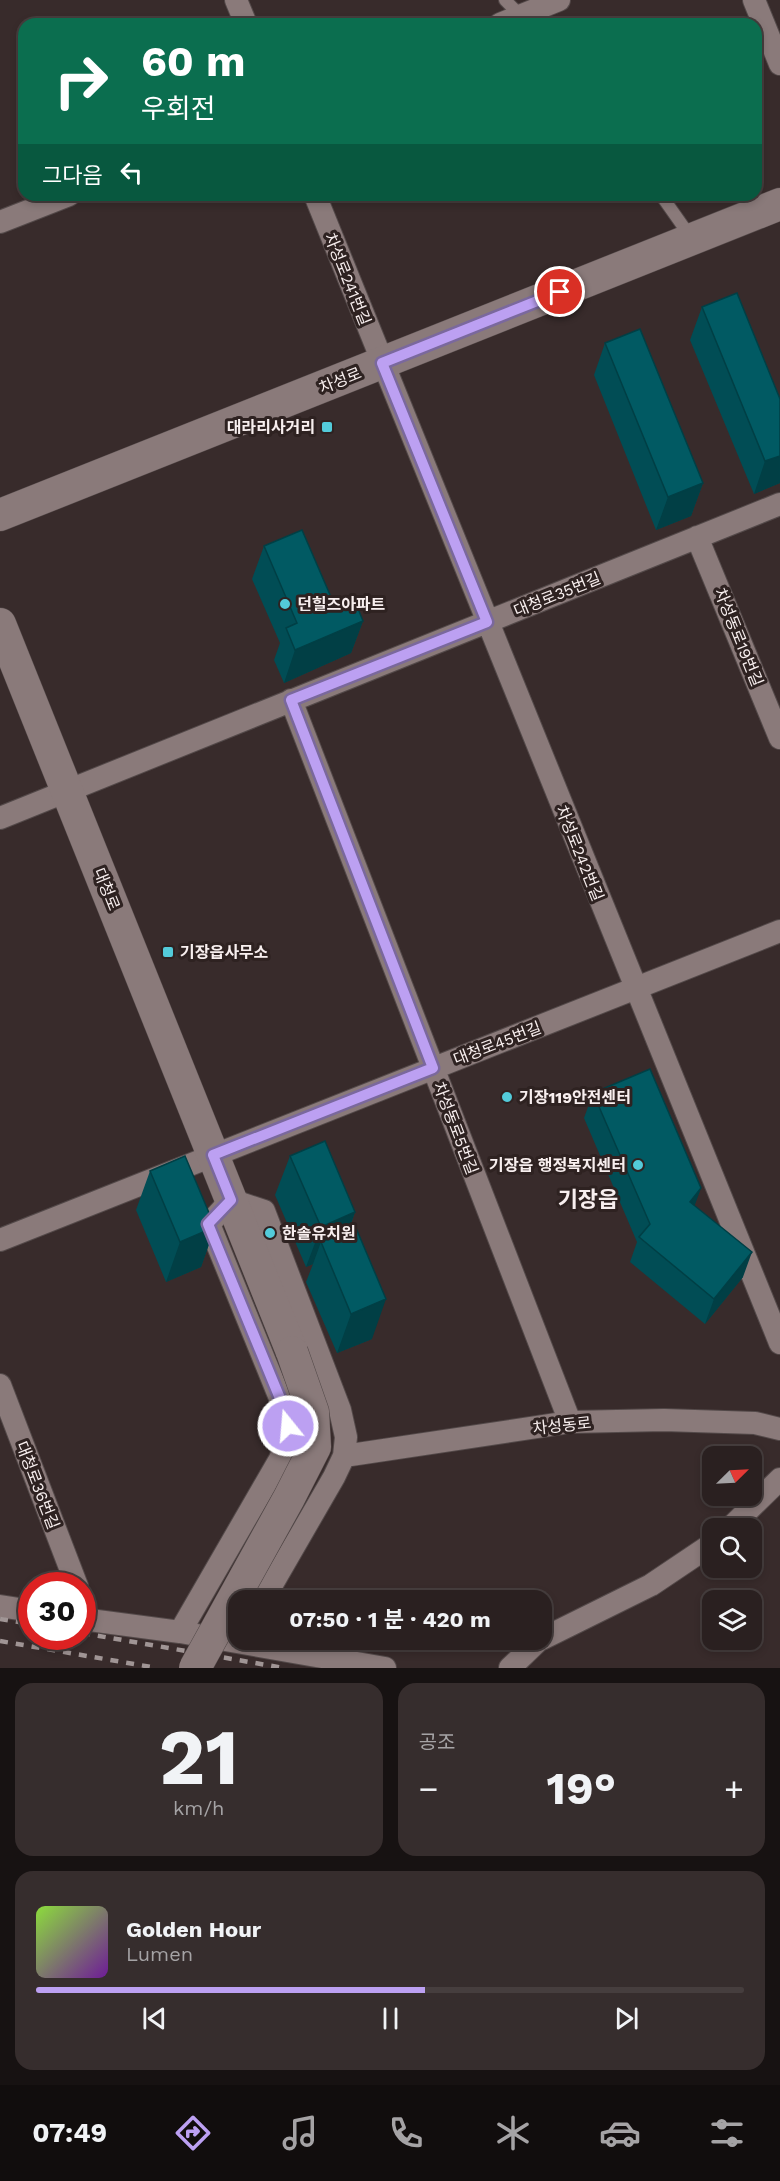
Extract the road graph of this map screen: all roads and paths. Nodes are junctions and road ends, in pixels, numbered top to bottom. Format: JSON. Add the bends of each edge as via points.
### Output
{"nodes":[{"id":1,"x":236,"y":0,"type":"edge"},
{"id":2,"x":560,"y":0,"type":"edge"},
{"id":3,"x":754,"y":0,"type":"edge"},
{"id":4,"x":518,"y":13,"type":"edge"},
{"id":5,"x":244,"y":18,"type":"edge"},
{"id":6,"x":533,"y":18,"type":"edge"},
{"id":7,"x":760,"y":18,"type":"edge"},
{"id":8,"x":762,"y":22,"type":"edge"},
{"id":9,"x":772,"y":50,"type":"edge"},
{"id":10,"x":54,"y":201,"type":"edge"},
{"id":11,"x":317,"y":201,"type":"edge"},
{"id":12,"x":665,"y":201,"type":"edge"},
{"id":13,"x":780,"y":204,"type":"edge"},
{"id":14,"x":0,"y":222,"type":"edge"},
{"id":15,"x":692,"y":240,"type":"junction"},
{"id":16,"x":382,"y":363,"type":"junction"},
{"id":17,"x":780,"y":504,"type":"edge"},
{"id":18,"x":0,"y":515,"type":"edge"},
{"id":19,"x":698,"y":537,"type":"junction"},
{"id":20,"x":487,"y":622,"type":"junction"},
{"id":21,"x":0,"y":624,"type":"edge"},
{"id":22,"x":291,"y":700,"type":"junction"},
{"id":23,"x":780,"y":738,"type":"edge"},
{"id":24,"x":67,"y":791,"type":"junction"},
{"id":25,"x":0,"y":818,"type":"edge"},
{"id":26,"x":780,"y":931,"type":"edge"},
{"id":27,"x":635,"y":988,"type":"junction"},
{"id":28,"x":433,"y":1068,"type":"junction"},
{"id":29,"x":213,"y":1155,"type":"junction"},
{"id":30,"x":231,"y":1200,"type":"junction"},
{"id":31,"x":0,"y":1240,"type":"edge"},
{"id":32,"x":780,"y":1343,"type":"edge"},
{"id":33,"x":0,"y":1385,"type":"edge"},
{"id":34,"x":570,"y":1422,"type":"junction"},
{"id":35,"x":780,"y":1430,"type":"edge"},
{"id":36,"x":344,"y":1456,"type":"junction"},
{"id":37,"x":780,"y":1479,"type":"edge"},
{"id":38,"x":740,"y":1518,"type":"edge"},
{"id":39,"x":702,"y":1551,"type":"edge"},
{"id":40,"x":72,"y":1572,"type":"edge"},
{"id":41,"x":269,"y":1590,"type":"edge"},
{"id":42,"x":0,"y":1606,"type":"edge"},
{"id":43,"x":18,"y":1609,"type":"edge"},
{"id":44,"x":96,"y":1616,"type":"edge"},
{"id":45,"x":180,"y":1632,"type":"junction"},
{"id":46,"x":552,"y":1634,"type":"edge"},
{"id":47,"x":228,"y":1639,"type":"edge"},
{"id":48,"x":289,"y":1650,"type":"edge"},
{"id":49,"x":529,"y":1650,"type":"edge"},
{"id":50,"x":195,"y":1668,"type":"edge"},
{"id":51,"x":386,"y":1668,"type":"edge"},
{"id":52,"x":510,"y":1668,"type":"edge"}],
"edges":[{"from":1,"to":5,"type":"street"},
{"from":2,"to":4,"type":"street"},
{"from":3,"to":7,"type":"street"},
{"from":4,"to":6,"type":"lane"},
{"from":8,"to":9,"type":"street"},
{"from":10,"to":14,"type":"street"},
{"from":11,"to":16,"type":"street","name":"차성로241번길"},
{"from":12,"to":15,"type":"lane"},
{"from":13,"to":15,"type":"main road","name":"차성로"},
{"from":15,"to":16,"type":"main road","name":"차성로"},
{"from":16,"to":18,"type":"main road","name":"차성로"},
{"from":16,"to":20,"type":"street","name":"차성로242번길"},
{"from":17,"to":19,"type":"street","name":"대청로35번길"},
{"from":19,"to":20,"type":"street","name":"대청로35번길"},
{"from":19,"to":23,"type":"street","name":"차성동로19번길"},
{"from":20,"to":22,"type":"street","name":"대청로35번길"},
{"from":20,"to":27,"type":"street","name":"차성로242번길"},
{"from":21,"to":24,"type":"main road","name":"대청로"},
{"from":22,"to":24,"type":"street","name":"대청로35번길"},
{"from":22,"to":28,"type":"street","name":"차성동로5번길"},
{"from":24,"to":25,"type":"street"},
{"from":24,"to":29,"type":"main road","name":"대청로"},
{"from":26,"to":27,"type":"street","name":"대청로45번길"},
{"from":27,"to":28,"type":"street","name":"대청로45번길"},
{"from":27,"to":32,"type":"street","name":"차성로242번길"},
{"from":28,"to":29,"type":"street","name":"대청로45번길"},
{"from":28,"to":34,"type":"street","name":"차성동로5번길"},
{"from":29,"to":30,"type":"main road","name":"대청로"},
{"from":29,"to":31,"type":"street"},
{"from":30,"to":36,"type":"street","via":[[264,1211],[340,1410],[346,1437]]},
{"from":30,"to":45,"type":"street","via":[[208,1224],[286,1413],[287,1441]]},
{"from":30,"to":50,"type":"main road","name":"대청로","bridge":true,"via":[[313,1412],[315,1447]]},
{"from":33,"to":40,"type":"street","name":"대청로36번길"},
{"from":34,"to":35,"type":"street","name":"차성동로","via":[[755,1423]]},
{"from":34,"to":36,"type":"street","name":"차성동로"},
{"from":36,"to":41,"type":"street"},
{"from":37,"to":38,"type":"street"},
{"from":39,"to":46,"type":"street","via":[[651,1585]]},
{"from":42,"to":43,"type":"street"},
{"from":44,"to":45,"type":"street"},
{"from":45,"to":47,"type":"street"},
{"from":48,"to":51,"type":"street"},
{"from":49,"to":52,"type":"street"}]}
